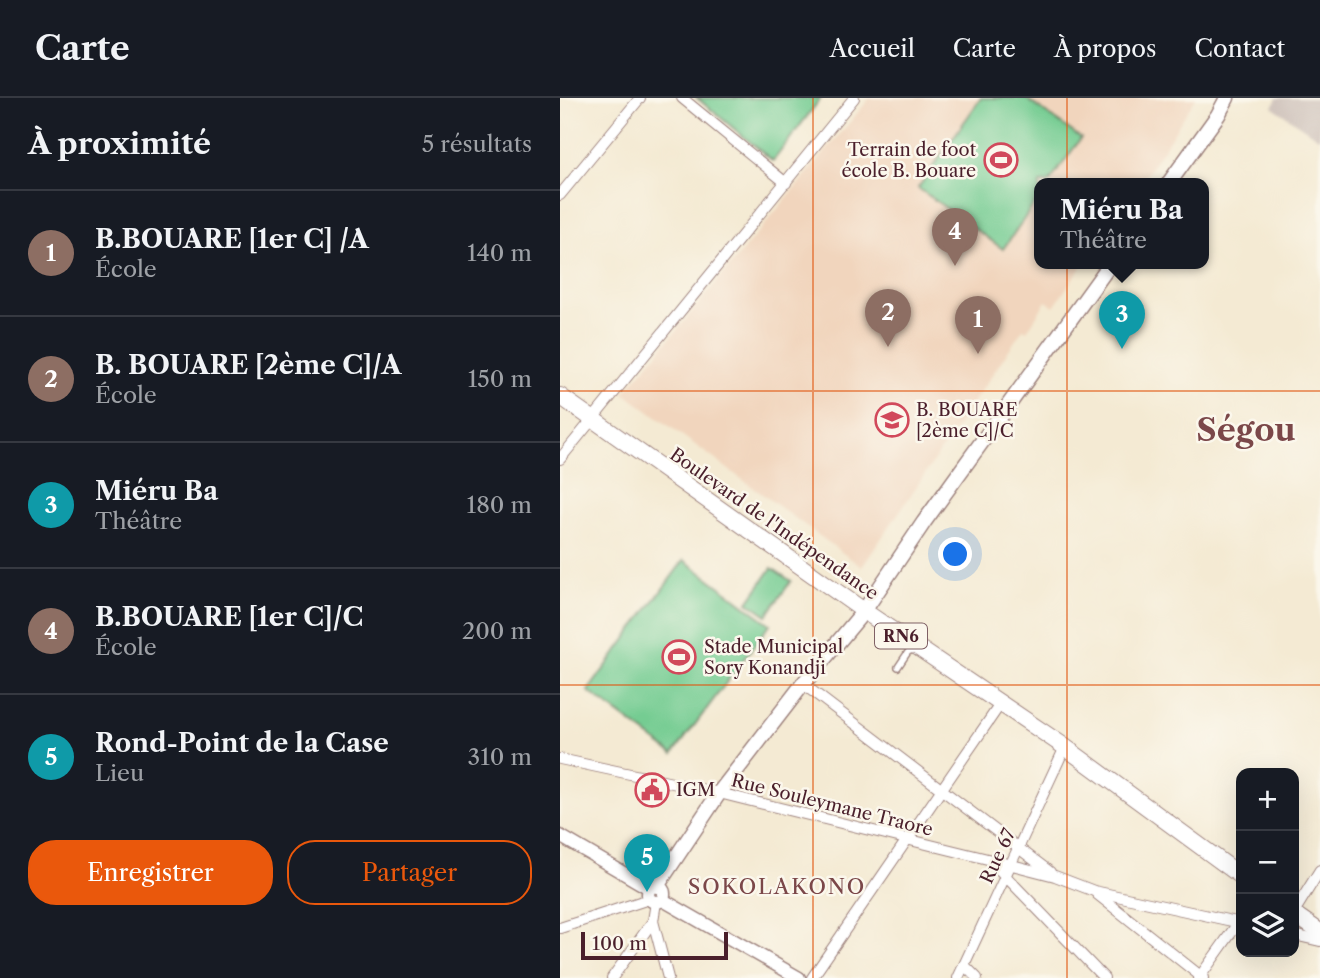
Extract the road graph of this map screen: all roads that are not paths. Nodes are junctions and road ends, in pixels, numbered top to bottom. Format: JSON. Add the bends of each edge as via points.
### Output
{"nodes":[{"id":1,"x":640,"y":98,"type":"edge"},
{"id":2,"x":682,"y":98,"type":"edge"},
{"id":3,"x":854,"y":98,"type":"edge"},
{"id":4,"x":1227,"y":98,"type":"edge"},
{"id":5,"x":1173,"y":178,"type":"edge"},
{"id":6,"x":786,"y":183,"type":"junction"},
{"id":7,"x":560,"y":195,"type":"edge"},
{"id":8,"x":1107,"y":269,"type":"edge"},
{"id":9,"x":560,"y":396,"type":"edge"},
{"id":10,"x":593,"y":420,"type":"junction"},
{"id":11,"x":560,"y":459,"type":"edge"},
{"id":12,"x":864,"y":611,"type":"junction"},
{"id":13,"x":919,"y":648,"type":"junction"},
{"id":14,"x":898,"y":667,"type":"dead end"},
{"id":15,"x":803,"y":684,"type":"junction"},
{"id":16,"x":1001,"y":703,"type":"junction"},
{"id":17,"x":1065,"y":747,"type":"junction"},
{"id":18,"x":560,"y":759,"type":"edge"},
{"id":19,"x":940,"y":789,"type":"junction"},
{"id":20,"x":719,"y":793,"type":"junction"},
{"id":21,"x":560,"y":836,"type":"edge"},
{"id":22,"x":906,"y":839,"type":"junction"},
{"id":23,"x":1019,"y":849,"type":"junction"},
{"id":24,"x":989,"y":859,"type":"junction"},
{"id":25,"x":1012,"y":865,"type":"junction"},
{"id":26,"x":1320,"y":870,"type":"edge"},
{"id":27,"x":1236,"y":872,"type":"edge"},
{"id":28,"x":1055,"y":876,"type":"junction"},
{"id":29,"x":1006,"y":878,"type":"junction"},
{"id":30,"x":1094,"y":891,"type":"junction"},
{"id":31,"x":655,"y":895,"type":"junction"},
{"id":32,"x":1299,"y":905,"type":"edge"},
{"id":33,"x":1299,"y":917,"type":"edge"},
{"id":34,"x":653,"y":920,"type":"junction"},
{"id":35,"x":1236,"y":921,"type":"edge"},
{"id":36,"x":560,"y":928,"type":"edge"},
{"id":37,"x":1236,"y":928,"type":"edge"},
{"id":38,"x":1320,"y":932,"type":"edge"},
{"id":39,"x":1299,"y":936,"type":"edge"},
{"id":40,"x":1320,"y":941,"type":"edge"},
{"id":41,"x":964,"y":965,"type":"junction"},
{"id":42,"x":1200,"y":977,"type":"edge"},
{"id":43,"x":612,"y":978,"type":"edge"},
{"id":44,"x":668,"y":978,"type":"edge"},
{"id":45,"x":799,"y":978,"type":"edge"},
{"id":46,"x":812,"y":978,"type":"edge"},
{"id":47,"x":958,"y":978,"type":"edge"},
{"id":48,"x":977,"y":978,"type":"edge"},
{"id":49,"x":1104,"y":978,"type":"edge"}],
"edges":[{"from":1,"to":7,"type":"street"},
{"from":2,"to":6,"type":"street"},
{"from":3,"to":6,"type":"street"},
{"from":4,"to":5,"type":"main road"},
{"from":6,"to":10,"type":"street"},
{"from":8,"to":12,"type":"main road"},
{"from":9,"to":10,"type":"highway","name":"Boulevard de l'Indépendance","number":"RN6"},
{"from":10,"to":11,"type":"street"},
{"from":10,"to":12,"type":"highway","name":"Boulevard de l'Indépendance","number":"RN6"},
{"from":12,"to":13,"type":"highway","name":"Boulevard de l'Indépendance","number":"RN6"},
{"from":12,"to":15,"type":"main road"},
{"from":13,"to":14,"type":"lane","via":[[908,652]]},
{"from":13,"to":16,"type":"highway","name":"Boulevard de l'Indépendance","number":"RN6"},
{"from":15,"to":19,"type":"street"},
{"from":15,"to":20,"type":"main road"},
{"from":16,"to":17,"type":"highway","name":"Boulevard de l'Indépendance","number":"RN6"},
{"from":16,"to":19,"type":"street"},
{"from":17,"to":23,"type":"street","name":"Rue 67"},
{"from":17,"to":27,"type":"highway","name":"Boulevard de l'Indépendance","number":"RN6"},
{"from":18,"to":20,"type":"street","name":"Rue Souleymane Traore"},
{"from":19,"to":22,"type":"street"},
{"from":19,"to":23,"type":"street"},
{"from":20,"to":22,"type":"street","name":"Rue Souleymane Traore"},
{"from":20,"to":31,"type":"main road"},
{"from":21,"to":31,"type":"street"},
{"from":22,"to":24,"type":"street","name":"Rue Souleymane Traore"},
{"from":22,"to":46,"type":"street"},
{"from":23,"to":25,"type":"street","name":"Rue 67"},
{"from":23,"to":28,"type":"street"},
{"from":24,"to":25,"type":"street","name":"Rue Souleymane Traore"},
{"from":24,"to":29,"type":"street"},
{"from":25,"to":28,"type":"street","name":"Rue Souleymane Traore"},
{"from":25,"to":29,"type":"street","name":"Rue 67"},
{"from":26,"to":32,"type":"street"},
{"from":28,"to":30,"type":"street","name":"Rue Souleymane Traore"},
{"from":29,"to":41,"type":"street","name":"Rue 67"},
{"from":29,"to":49,"type":"street"},
{"from":30,"to":35,"type":"street"},
{"from":30,"to":42,"type":"street"},
{"from":31,"to":34,"type":"street"},
{"from":31,"to":36,"type":"street"},
{"from":31,"to":45,"type":"street"},
{"from":33,"to":38,"type":"highway"},
{"from":34,"to":43,"type":"street"},
{"from":34,"to":44,"type":"street"},
{"from":37,"to":42,"type":"street"},
{"from":39,"to":40,"type":"street"},
{"from":41,"to":47,"type":"street","name":"Rue 67"},
{"from":41,"to":48,"type":"street"}]}
